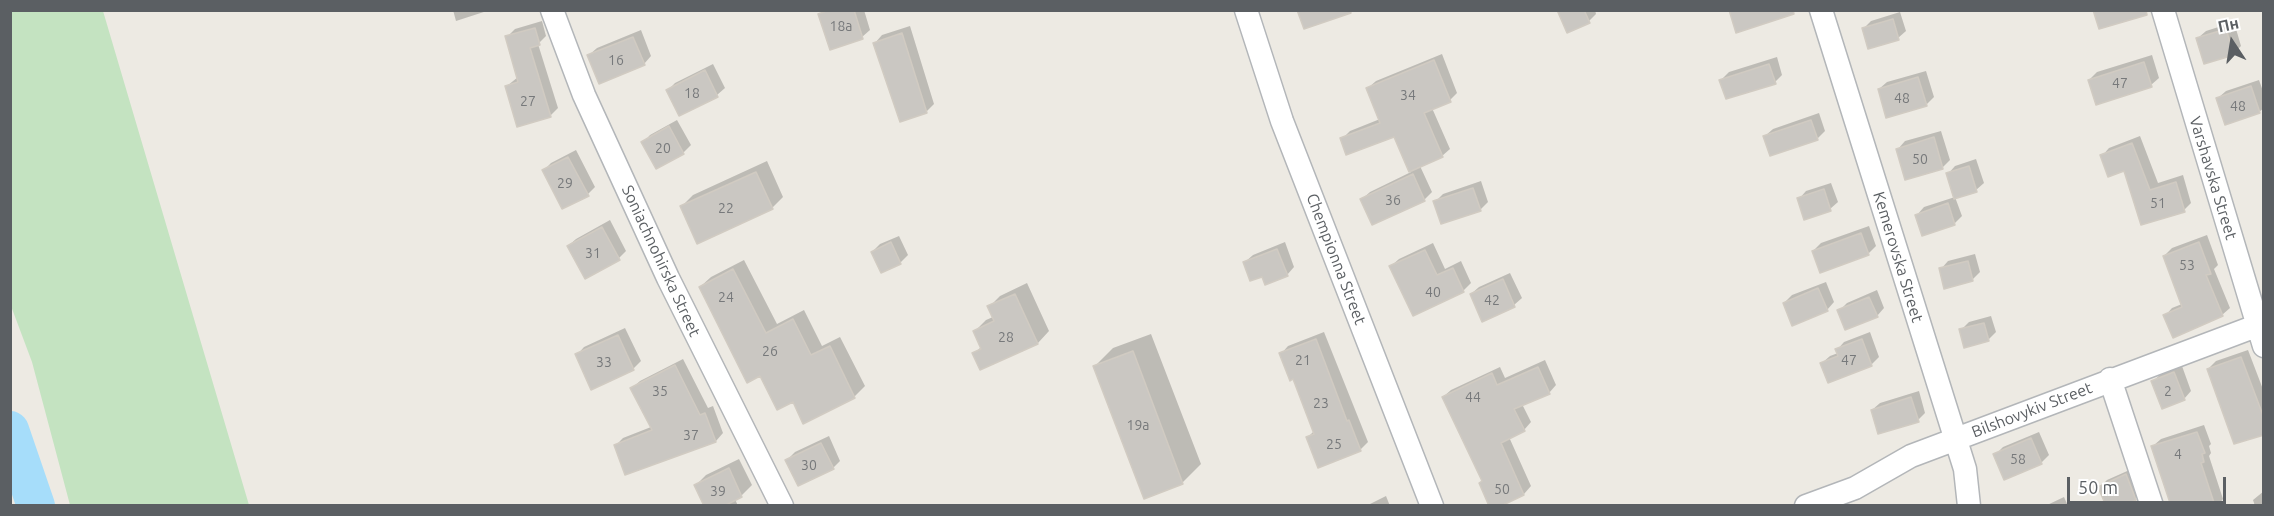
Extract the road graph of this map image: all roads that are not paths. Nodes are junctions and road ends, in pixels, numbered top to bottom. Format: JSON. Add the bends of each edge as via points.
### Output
{"nodes":[{"id":1,"x":552,"y":10,"type":"edge"},
{"id":2,"x":1246,"y":10,"type":"edge"},
{"id":3,"x":1821,"y":10,"type":"edge"},
{"id":4,"x":2163,"y":10,"type":"edge"},
{"id":5,"x":2261,"y":331,"type":"edge"},
{"id":6,"x":2110,"y":379,"type":"junction"},
{"id":7,"x":1956,"y":440,"type":"junction"},
{"id":8,"x":782,"y":506,"type":"edge"},
{"id":9,"x":1432,"y":506,"type":"edge"},
{"id":10,"x":1806,"y":506,"type":"edge"},
{"id":11,"x":1969,"y":506,"type":"edge"},
{"id":12,"x":2152,"y":506,"type":"edge"}],
"edges":[{"from":1,"to":8,"type":"street","name":"Soniachnohirska Street","via":[[584,95],[668,278]]},
{"from":2,"to":9,"type":"street","name":"Chempionna Street","via":[[1282,121]]},
{"from":3,"to":7,"type":"street","name":"Kemerovska Street"},
{"from":4,"to":5,"type":"street","name":"Varshavska Street"},
{"from":5,"to":6,"type":"street","name":"Bilshovykiv Street"},
{"from":6,"to":7,"type":"street","name":"Bilshovykiv Street"},
{"from":6,"to":12,"type":"street"},
{"from":7,"to":10,"type":"street","name":"Bilshovykiv Street","via":[[1911,456],[1855,488]]},
{"from":7,"to":11,"type":"street","name":"Kemerovska Street","via":[[1965,468]]}]}
